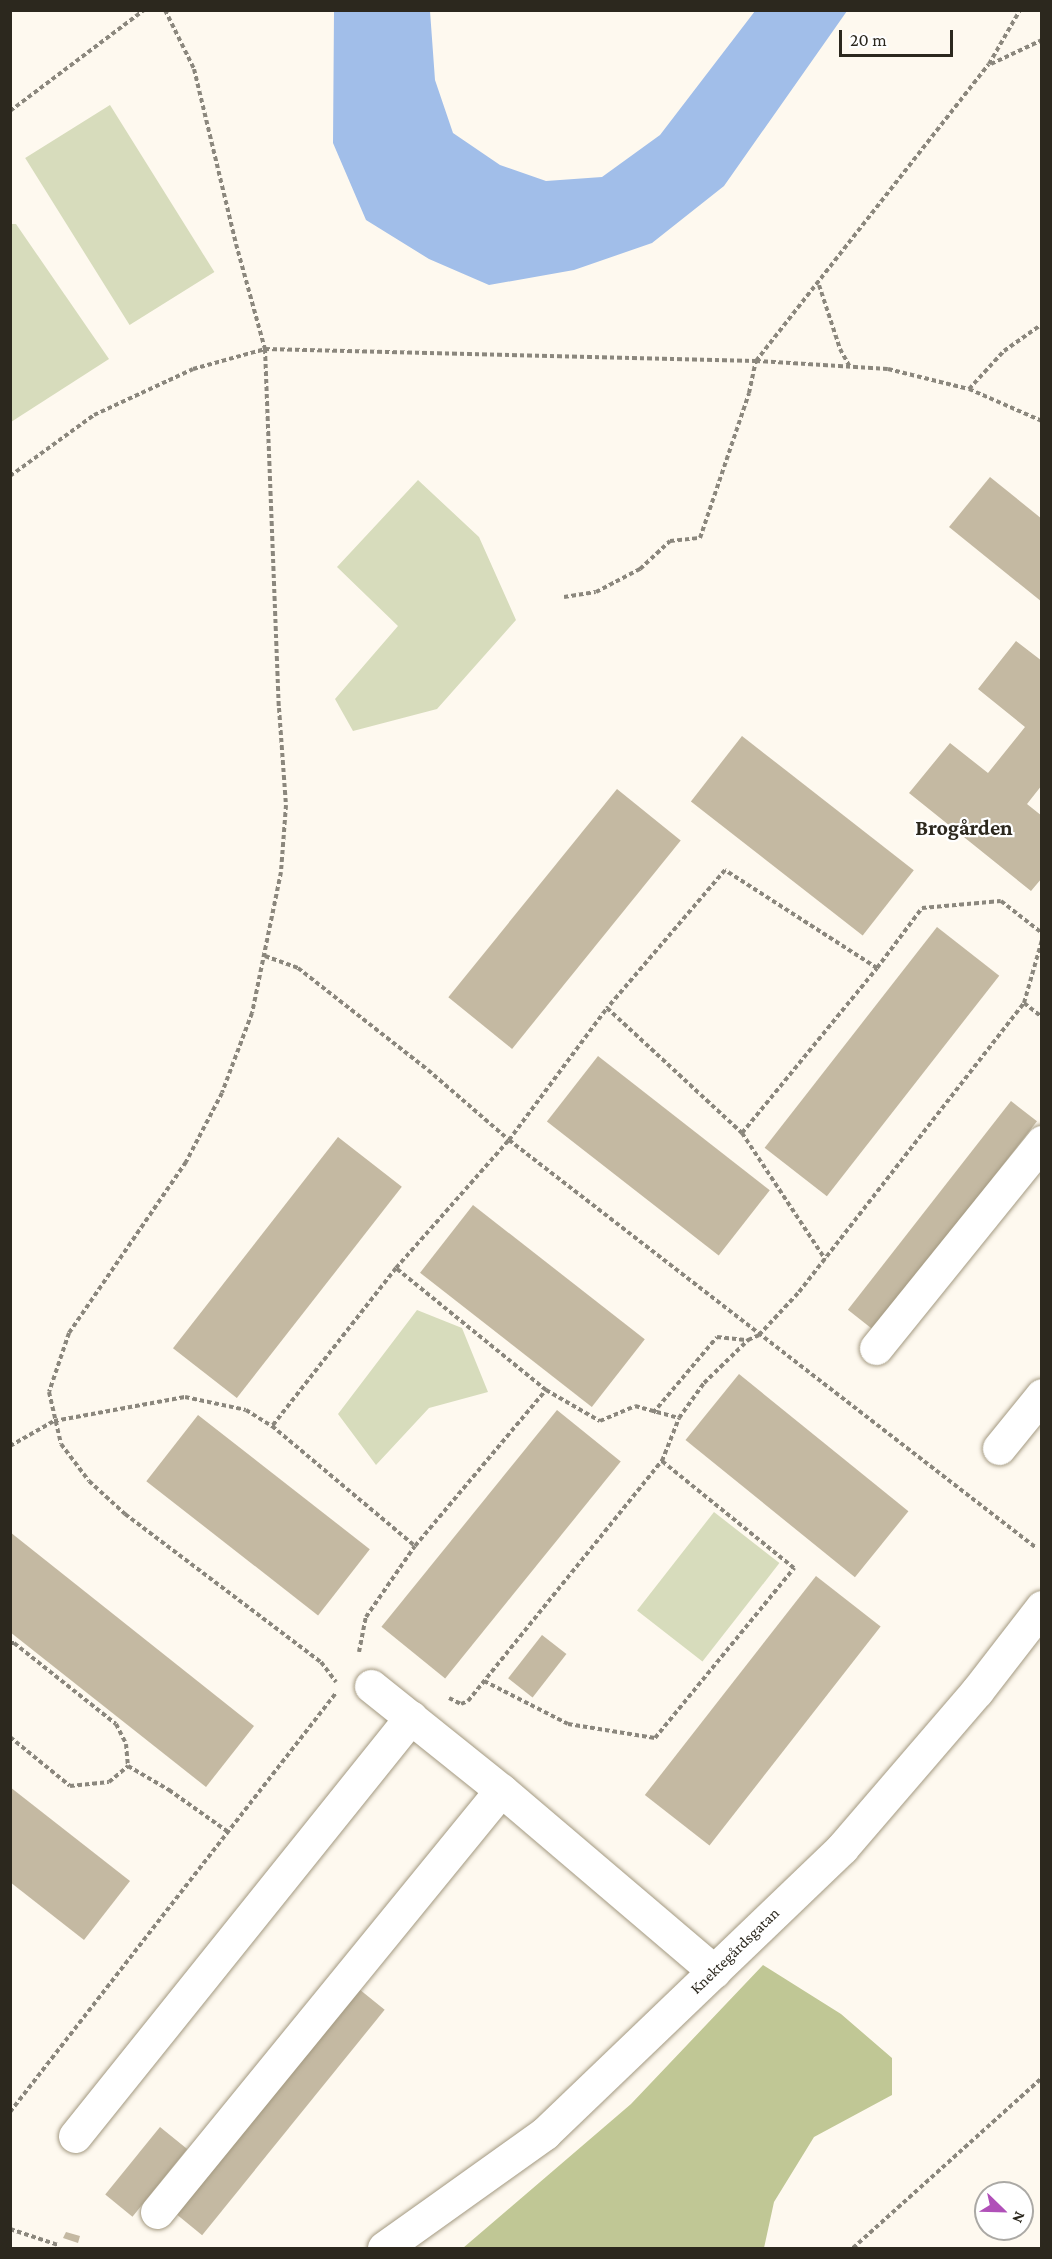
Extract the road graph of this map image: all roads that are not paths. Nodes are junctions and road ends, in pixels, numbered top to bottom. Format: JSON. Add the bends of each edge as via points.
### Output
{"nodes":[{"id":1,"x":1041,"y":1142,"type":"edge"},
{"id":2,"x":876,"y":1348,"type":"dead end"},
{"id":3,"x":1041,"y":1395,"type":"edge"},
{"id":4,"x":999,"y":1448,"type":"dead end"},
{"id":5,"x":1041,"y":1607,"type":"edge"},
{"id":6,"x":364,"y":1674,"type":"road end"},
{"id":7,"x":411,"y":1717,"type":"junction"},
{"id":8,"x":501,"y":1790,"type":"junction"},
{"id":9,"x":714,"y":1971,"type":"junction"},
{"id":10,"x":75,"y":2136,"type":"dead end"},
{"id":11,"x":158,"y":2212,"type":"dead end"},
{"id":12,"x":384,"y":2248,"type":"edge"}],
"edges":[{"from":1,"to":2,"type":"street"},
{"from":3,"to":4,"type":"street"},
{"from":5,"to":9,"type":"street","name":"Knektegårdsgatan","via":[[977,1690],[842,1848]]},
{"from":6,"to":7,"type":"street"},
{"from":7,"to":8,"type":"street"},
{"from":7,"to":10,"type":"street"},
{"from":8,"to":9,"type":"street"},
{"from":8,"to":11,"type":"street"},
{"from":9,"to":12,"type":"street","name":"Knektegårdsgatan","via":[[545,2133]]}]}
